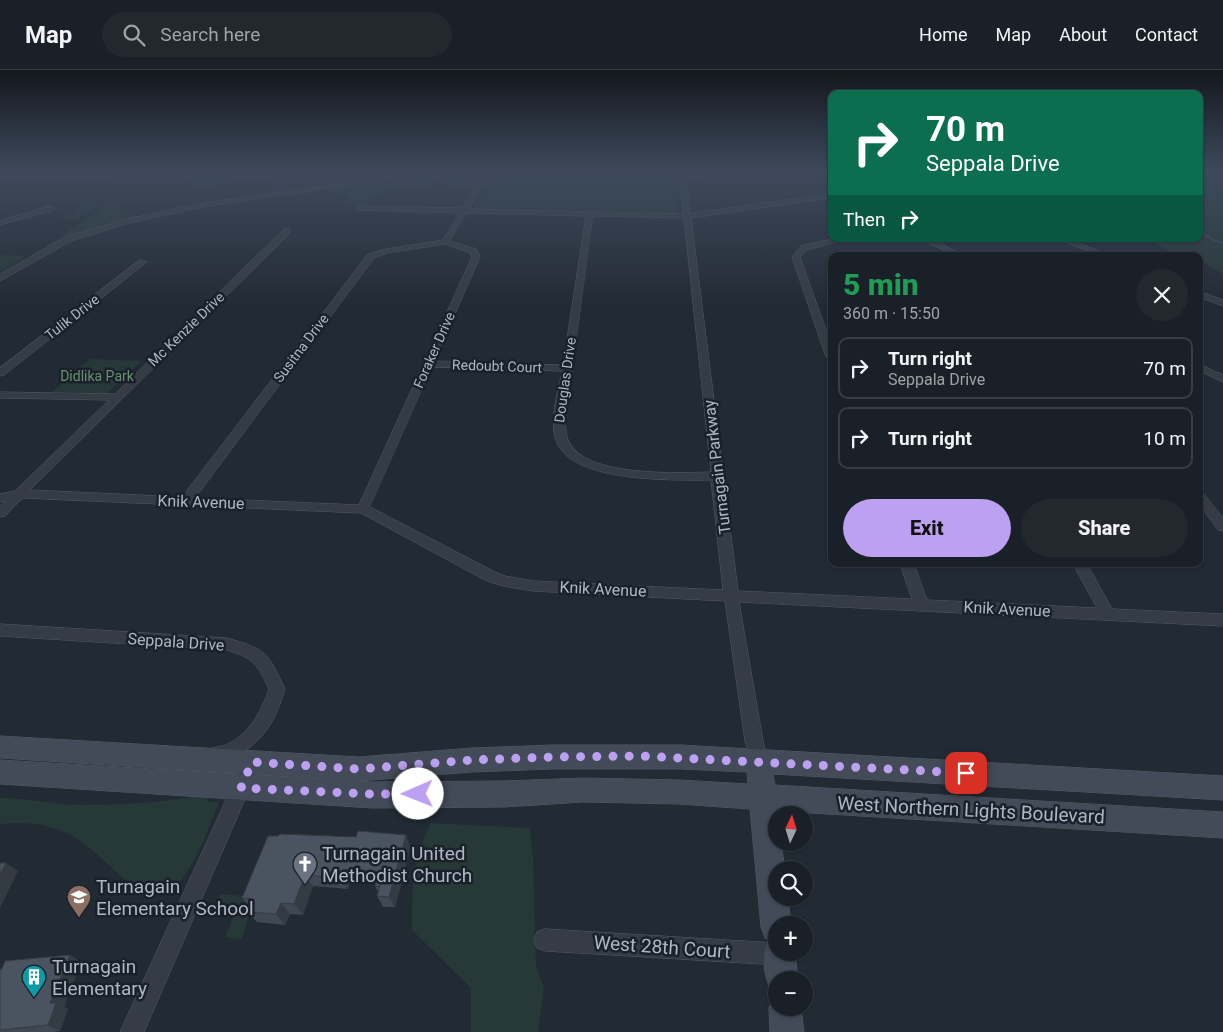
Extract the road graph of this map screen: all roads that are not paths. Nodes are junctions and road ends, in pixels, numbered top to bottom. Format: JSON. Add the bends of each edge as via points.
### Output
{"nodes":[{"id":1,"x":687,"y":216,"type":"edge"},
{"id":2,"x":19,"y":217,"type":"edge"},
{"id":3,"x":146,"y":217,"type":"edge"},
{"id":4,"x":461,"y":217,"type":"edge"},
{"id":5,"x":590,"y":217,"type":"edge"},
{"id":6,"x":0,"y":222,"type":"edge"},
{"id":7,"x":287,"y":231,"type":"dead end"},
{"id":8,"x":446,"y":242,"type":"junction"},
{"id":9,"x":829,"y":242,"type":"edge"},
{"id":10,"x":932,"y":242,"type":"edge"},
{"id":11,"x":1070,"y":242,"type":"edge"},
{"id":12,"x":1085,"y":242,"type":"edge"},
{"id":13,"x":1087,"y":249,"type":"junction"},
{"id":14,"x":953,"y":252,"type":"edge"},
{"id":15,"x":1095,"y":252,"type":"edge"},
{"id":16,"x":143,"y":262,"type":"dead end"},
{"id":17,"x":0,"y":278,"type":"edge"},
{"id":18,"x":1203,"y":296,"type":"edge"},
{"id":19,"x":1223,"y":303,"type":"edge"},
{"id":20,"x":828,"y":340,"type":"edge"},
{"id":21,"x":428,"y":364,"type":"junction"},
{"id":22,"x":566,"y":368,"type":"junction"},
{"id":23,"x":1203,"y":369,"type":"edge"},
{"id":24,"x":0,"y":373,"type":"edge"},
{"id":25,"x":1223,"y":379,"type":"edge"},
{"id":26,"x":0,"y":395,"type":"edge"},
{"id":27,"x":117,"y":397,"type":"junction"},
{"id":28,"x":718,"y":476,"type":"junction"},
{"id":29,"x":19,"y":494,"type":"junction"},
{"id":30,"x":0,"y":498,"type":"edge"},
{"id":31,"x":1203,"y":501,"type":"edge"},
{"id":32,"x":186,"y":502,"type":"junction"},
{"id":33,"x":363,"y":509,"type":"junction"},
{"id":34,"x":0,"y":513,"type":"edge"},
{"id":35,"x":1223,"y":527,"type":"edge"},
{"id":36,"x":908,"y":567,"type":"edge"},
{"id":37,"x":1082,"y":567,"type":"edge"},
{"id":38,"x":731,"y":595,"type":"junction"},
{"id":39,"x":921,"y":604,"type":"junction"},
{"id":40,"x":1108,"y":615,"type":"junction"},
{"id":41,"x":1223,"y":620,"type":"edge"},
{"id":42,"x":0,"y":630,"type":"edge"},
{"id":43,"x":0,"y":748,"type":"edge"},
{"id":44,"x":249,"y":752,"type":"junction"},
{"id":45,"x":759,"y":761,"type":"junction"},
{"id":46,"x":0,"y":772,"type":"edge"},
{"id":47,"x":241,"y":788,"type":"junction"},
{"id":48,"x":1223,"y":788,"type":"edge"},
{"id":49,"x":762,"y":798,"type":"junction"},
{"id":50,"x":1223,"y":825,"type":"edge"},
{"id":51,"x":775,"y":916,"type":"edge"},
{"id":52,"x":545,"y":940,"type":"dead end"},
{"id":53,"x":768,"y":952,"type":"edge"},
{"id":54,"x":785,"y":1016,"type":"edge"},
{"id":55,"x":132,"y":1032,"type":"edge"},
{"id":56,"x":787,"y":1032,"type":"edge"}],
"edges":[{"from":1,"to":28,"type":"street","name":"Turnagain Parkway"},
{"from":2,"to":6,"type":"street"},
{"from":3,"to":17,"type":"street","via":[[68,239]]},
{"from":4,"to":8,"type":"street"},
{"from":5,"to":22,"type":"street","name":"Douglas Drive"},
{"from":7,"to":27,"type":"street","name":"Mc Kenzie Drive"},
{"from":8,"to":21,"type":"street","name":"Foraker Drive","via":[[476,255]]},
{"from":8,"to":32,"type":"street","name":"Susitna Drive","via":[[371,256]]},
{"from":9,"to":20,"type":"street","via":[[804,248],[796,257]]},
{"from":10,"to":14,"type":"street"},
{"from":11,"to":13,"type":"street"},
{"from":12,"to":13,"type":"street"},
{"from":13,"to":15,"type":"street"},
{"from":16,"to":24,"type":"street","name":"Tulik Drive"},
{"from":18,"to":19,"type":"street"},
{"from":21,"to":22,"type":"street","name":"Redoubt Court"},
{"from":21,"to":33,"type":"street","name":"Foraker Drive"},
{"from":22,"to":28,"type":"street","name":"Douglas Drive","via":[[558,432],[566,446],[581,459],[603,469],[629,475]]},
{"from":23,"to":25,"type":"street"},
{"from":26,"to":27,"type":"street"},
{"from":27,"to":29,"type":"street","name":"Mc Kenzie Drive"},
{"from":28,"to":38,"type":"street","name":"Turnagain Parkway"},
{"from":29,"to":30,"type":"street","name":"Knik Avenue"},
{"from":29,"to":32,"type":"street","name":"Knik Avenue"},
{"from":29,"to":34,"type":"street","name":"Mc Kenzie Drive"},
{"from":31,"to":35,"type":"street"},
{"from":32,"to":33,"type":"street","name":"Knik Avenue"},
{"from":33,"to":38,"type":"street","name":"Knik Avenue","via":[[474,569],[503,581],[533,586]]},
{"from":36,"to":39,"type":"street"},
{"from":37,"to":40,"type":"street"},
{"from":38,"to":39,"type":"street","name":"Knik Avenue"},
{"from":38,"to":45,"type":"street","name":"Turnagain Parkway"},
{"from":39,"to":40,"type":"street","name":"Knik Avenue"},
{"from":40,"to":41,"type":"street","name":"Knik Avenue"},
{"from":42,"to":44,"type":"street","name":"Seppala Drive","via":[[227,644],[247,650],[263,660],[277,689]]},
{"from":43,"to":44,"type":"street","name":"West Northern Lights Boulevard","via":[[198,759]]},
{"from":44,"to":45,"type":"street","name":"West Northern Lights Boulevard","via":[[359,769],[552,757],[671,756]]},
{"from":44,"to":47,"type":"street","name":"Seppala Drive"},
{"from":45,"to":48,"type":"street","name":"West Northern Lights Boulevard"},
{"from":45,"to":49,"type":"street"},
{"from":46,"to":47,"type":"street","name":"West Northern Lights Boulevard"},
{"from":47,"to":49,"type":"street","name":"West Northern Lights Boulevard","via":[[372,794],[679,792]]},
{"from":47,"to":55,"type":"street","name":"Seppala Drive"},
{"from":49,"to":50,"type":"street","name":"West Northern Lights Boulevard"},
{"from":49,"to":51,"type":"street"},
{"from":52,"to":53,"type":"street","name":"West 28th Court"},
{"from":54,"to":56,"type":"street"}]}
